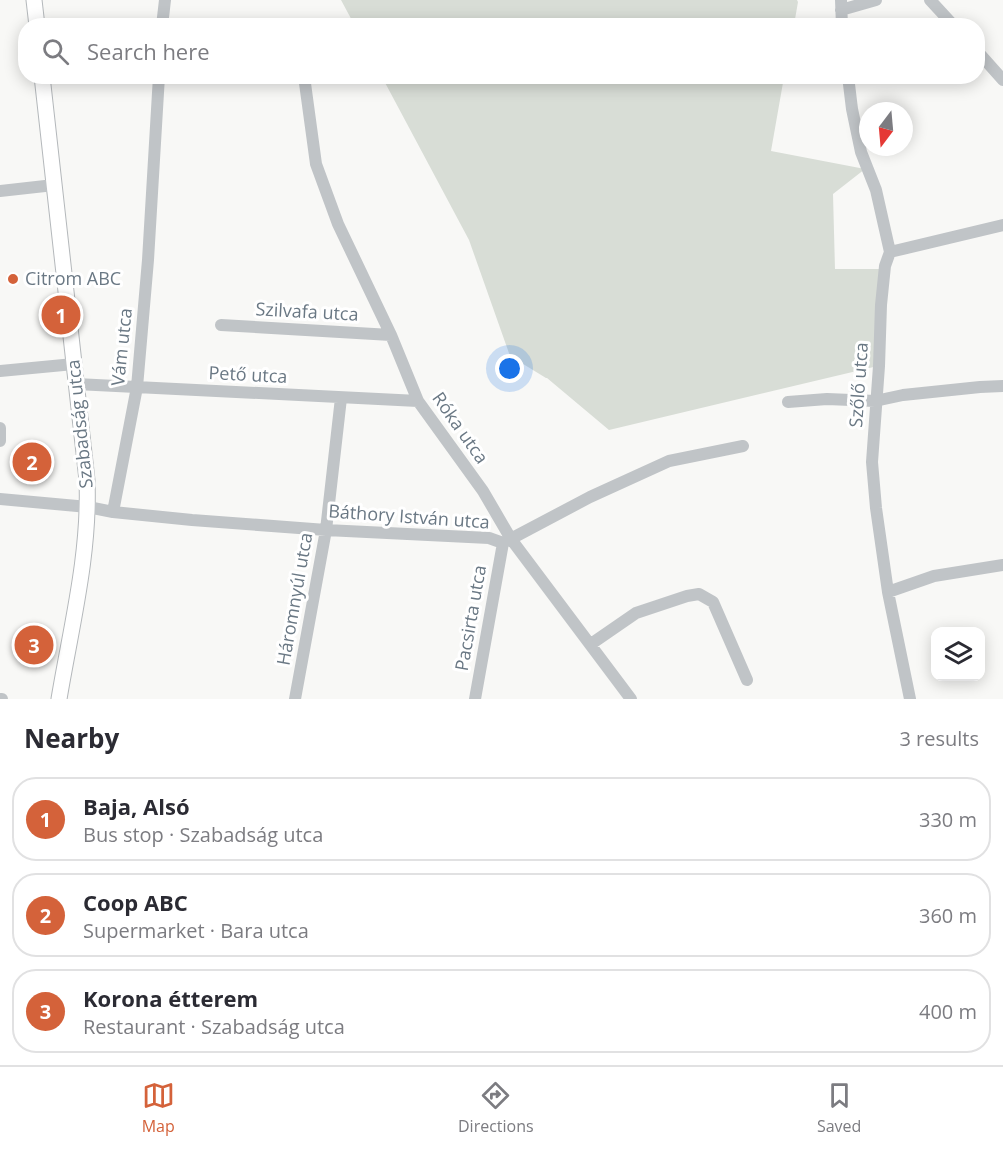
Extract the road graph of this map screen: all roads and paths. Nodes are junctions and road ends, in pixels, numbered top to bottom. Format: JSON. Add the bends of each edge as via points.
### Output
{"nodes":[{"id":1,"x":34,"y":0,"type":"edge"},
{"id":2,"x":165,"y":0,"type":"edge"},
{"id":3,"x":876,"y":0,"type":"edge"},
{"id":4,"x":930,"y":0,"type":"edge"},
{"id":5,"x":841,"y":5,"type":"edge"},
{"id":6,"x":36,"y":18,"type":"edge"},
{"id":7,"x":163,"y":18,"type":"edge"},
{"id":8,"x":947,"y":18,"type":"edge"},
{"id":9,"x":985,"y":60,"type":"edge"},
{"id":10,"x":1003,"y":80,"type":"edge"},
{"id":11,"x":43,"y":84,"type":"edge"},
{"id":12,"x":159,"y":84,"type":"edge"},
{"id":13,"x":305,"y":84,"type":"edge"},
{"id":14,"x":849,"y":84,"type":"edge"},
{"id":15,"x":54,"y":185,"type":"junction"},
{"id":16,"x":0,"y":191,"type":"edge"},
{"id":17,"x":1003,"y":225,"type":"edge"},
{"id":18,"x":890,"y":252,"type":"junction"},
{"id":19,"x":221,"y":325,"type":"dead end"},
{"id":20,"x":392,"y":335,"type":"junction"},
{"id":21,"x":74,"y":364,"type":"junction"},
{"id":22,"x":0,"y":371,"type":"edge"},
{"id":23,"x":76,"y":384,"type":"junction"},
{"id":24,"x":1003,"y":386,"type":"edge"},
{"id":25,"x":137,"y":387,"type":"junction"},
{"id":26,"x":341,"y":398,"type":"junction"},
{"id":27,"x":418,"y":401,"type":"junction"},
{"id":28,"x":875,"y":401,"type":"junction"},
{"id":29,"x":789,"y":402,"type":"dead end"},
{"id":30,"x":0,"y":428,"type":"edge"},
{"id":31,"x":0,"y":441,"type":"edge"},
{"id":32,"x":743,"y":446,"type":"dead end"},
{"id":33,"x":0,"y":499,"type":"edge"},
{"id":34,"x":88,"y":507,"type":"junction"},
{"id":35,"x":113,"y":512,"type":"junction"},
{"id":36,"x":326,"y":530,"type":"junction"},
{"id":37,"x":507,"y":541,"type":"junction"},
{"id":38,"x":1003,"y":565,"type":"edge"},
{"id":39,"x":888,"y":592,"type":"junction"},
{"id":40,"x":591,"y":644,"type":"junction"},
{"id":41,"x":747,"y":680,"type":"dead end"},
{"id":42,"x":59,"y":699,"type":"edge"},
{"id":43,"x":295,"y":699,"type":"edge"},
{"id":44,"x":476,"y":699,"type":"edge"},
{"id":45,"x":631,"y":699,"type":"edge"},
{"id":46,"x":910,"y":699,"type":"edge"}],
"edges":[{"from":1,"to":6,"type":"main road"},
{"from":2,"to":7,"type":"street"},
{"from":3,"to":5,"type":"street"},
{"from":4,"to":8,"type":"street"},
{"from":9,"to":10,"type":"street"},
{"from":11,"to":15,"type":"main road","name":"Szabadság utca"},
{"from":12,"to":25,"type":"street","name":"Vám utca"},
{"from":13,"to":20,"type":"street","name":"Róka utca","via":[[316,164],[338,224]]},
{"from":14,"to":18,"type":"street","name":"Szőlő utca","via":[[861,152],[876,190]]},
{"from":15,"to":16,"type":"street"},
{"from":15,"to":21,"type":"main road","name":"Szabadság utca"},
{"from":17,"to":18,"type":"street"},
{"from":18,"to":28,"type":"street","name":"Szőlő utca","via":[[881,305]]},
{"from":19,"to":20,"type":"street","name":"Szilvafa utca"},
{"from":20,"to":27,"type":"street","name":"Róka utca"},
{"from":21,"to":22,"type":"street"},
{"from":21,"to":23,"type":"main road","name":"Szabadság utca"},
{"from":23,"to":25,"type":"street","name":"Pető utca"},
{"from":23,"to":34,"type":"main road","name":"Szabadság utca"},
{"from":24,"to":28,"type":"street"},
{"from":25,"to":26,"type":"street","name":"Pető utca"},
{"from":25,"to":35,"type":"street","name":"Vám utca"},
{"from":26,"to":27,"type":"street","name":"Pető utca"},
{"from":26,"to":36,"type":"street","name":"Háromnyúl utca"},
{"from":27,"to":37,"type":"street","name":"Róka utca","via":[[483,491]]},
{"from":28,"to":29,"type":"street"},
{"from":28,"to":39,"type":"street","name":"Szőlő utca","via":[[872,462]]},
{"from":30,"to":31,"type":"street"},
{"from":32,"to":37,"type":"street","name":"Báthory István utca","via":[[669,461]]},
{"from":33,"to":34,"type":"street","name":"Báthory István utca"},
{"from":34,"to":35,"type":"street","name":"Báthory István utca"},
{"from":34,"to":42,"type":"main road","name":"Szabadság utca","via":[[85,550]]},
{"from":35,"to":36,"type":"street","name":"Báthory István utca"},
{"from":36,"to":37,"type":"street","name":"Báthory István utca"},
{"from":36,"to":43,"type":"street","name":"Háromnyúl utca"},
{"from":37,"to":40,"type":"street","name":"Róka utca"},
{"from":37,"to":44,"type":"street","name":"Pacsirta utca"},
{"from":38,"to":39,"type":"street","via":[[934,576]]},
{"from":39,"to":46,"type":"street","name":"Szőlő utca"},
{"from":40,"to":41,"type":"street","via":[[636,613],[699,594],[713,602]]},
{"from":40,"to":45,"type":"street","name":"Róka utca"}]}
